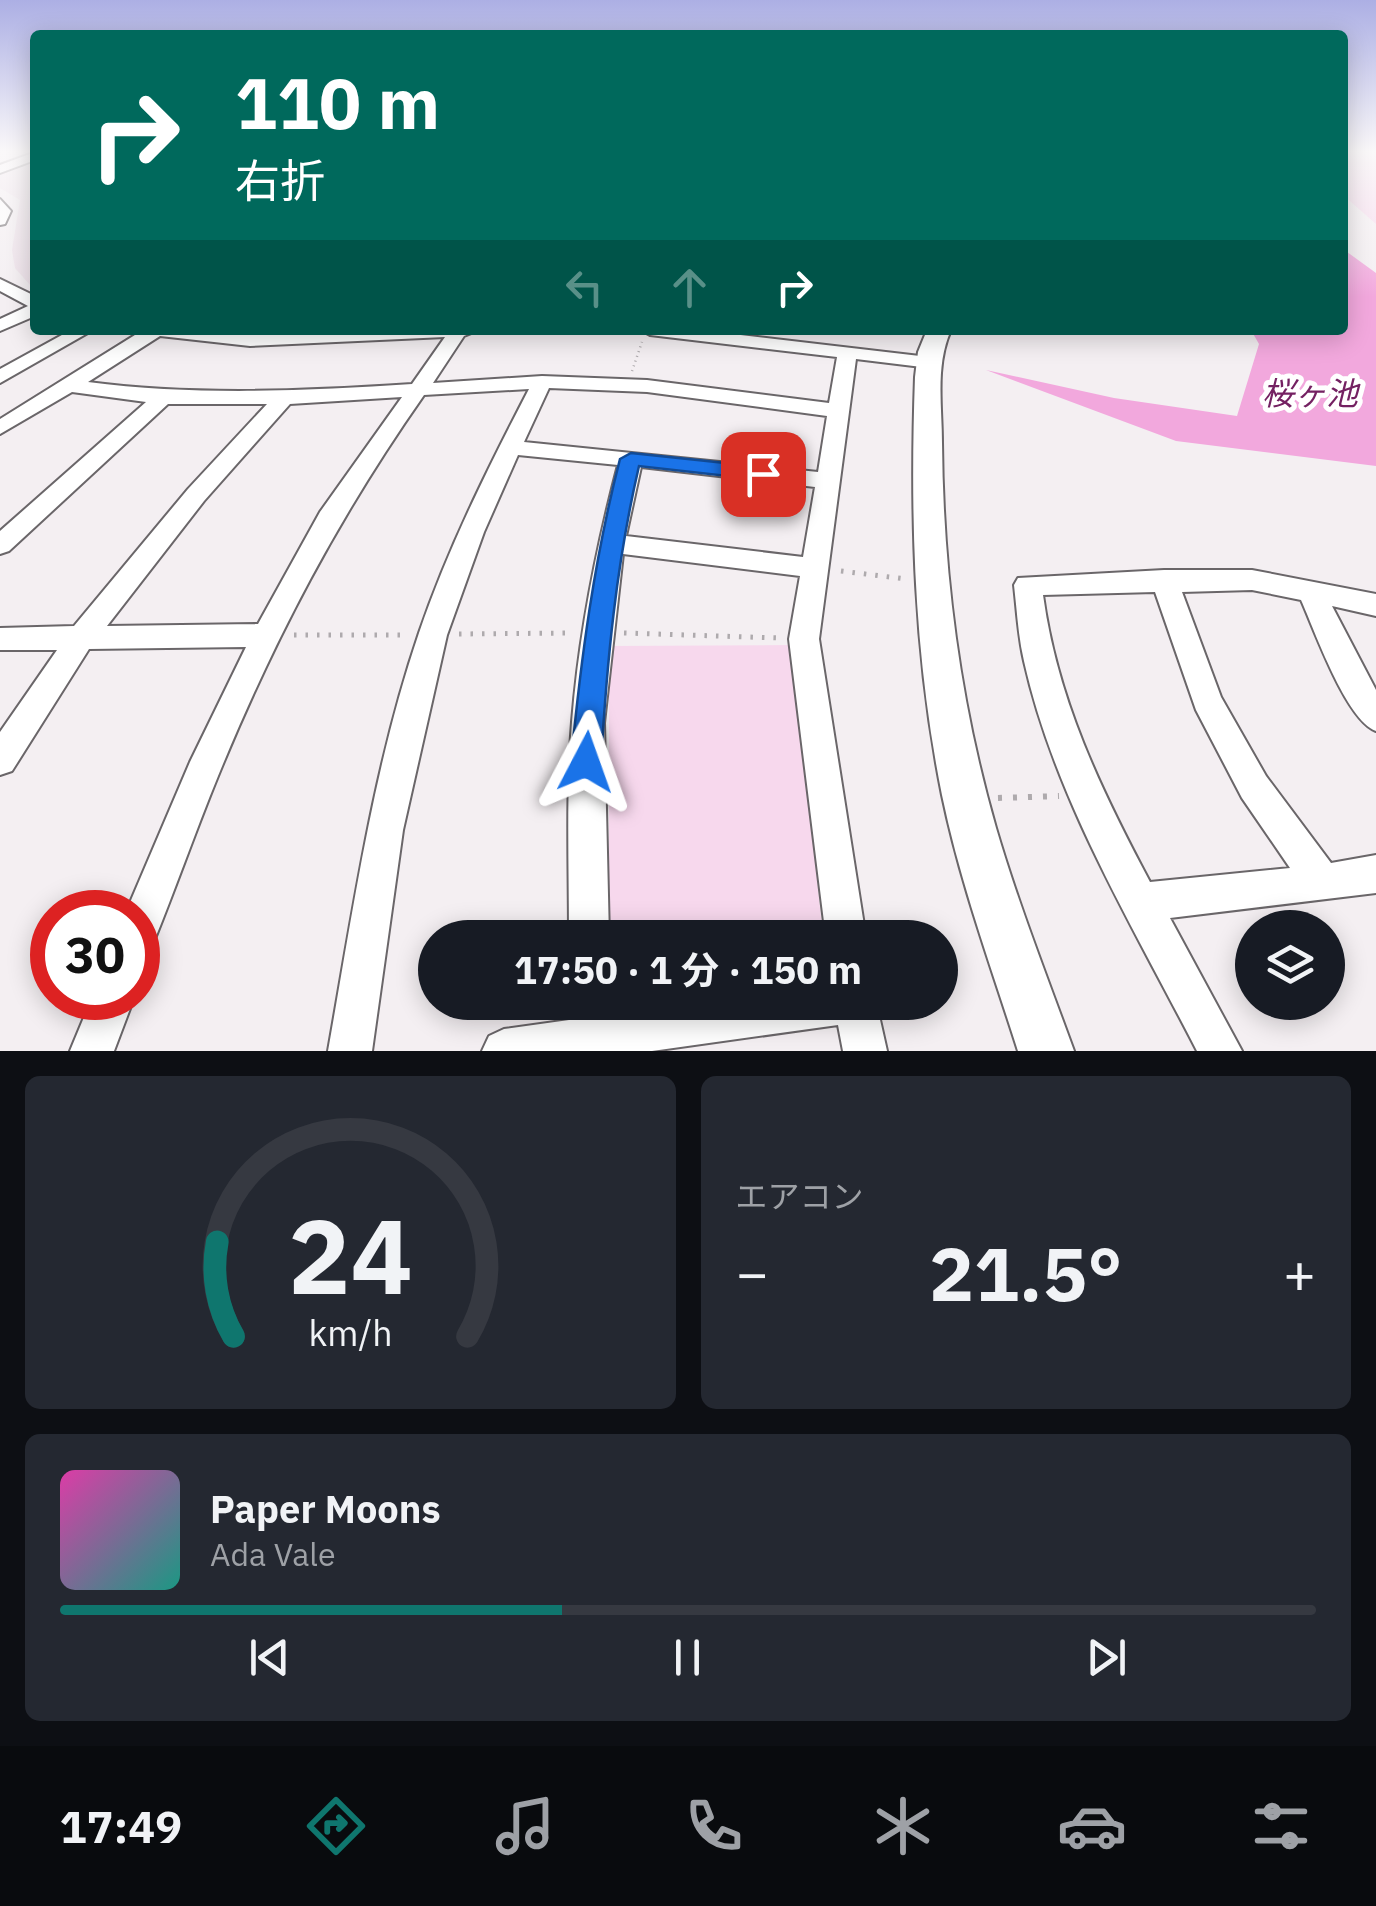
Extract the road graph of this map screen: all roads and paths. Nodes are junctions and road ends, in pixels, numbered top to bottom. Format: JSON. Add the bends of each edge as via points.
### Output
{"nodes":[{"id":1,"x":0,"y":203,"type":"edge"},
{"id":2,"x":0,"y":221,"type":"edge"},
{"id":3,"x":0,"y":284,"type":"edge"},
{"id":4,"x":30,"y":299,"type":"edge"},
{"id":5,"x":30,"y":301,"type":"edge"},
{"id":6,"x":0,"y":326,"type":"edge"},
{"id":7,"x":57,"y":335,"type":"edge"},
{"id":8,"x":75,"y":335,"type":"edge"},
{"id":9,"x":146,"y":335,"type":"edge"},
{"id":10,"x":241,"y":335,"type":"edge"},
{"id":11,"x":385,"y":335,"type":"edge"},
{"id":12,"x":455,"y":335,"type":"edge"},
{"id":13,"x":646,"y":335,"type":"edge"},
{"id":14,"x":751,"y":335,"type":"edge"},
{"id":15,"x":937,"y":335,"type":"edge"},
{"id":16,"x":813,"y":338,"type":"edge"},
{"id":17,"x":847,"y":353,"type":"junction"},
{"id":18,"x":930,"y":362,"type":"junction"},
{"id":19,"x":0,"y":366,"type":"edge"},
{"id":20,"x":0,"y":377,"type":"edge"},
{"id":21,"x":542,"y":382,"type":"junction"},
{"id":22,"x":68,"y":385,"type":"junction"},
{"id":23,"x":628,"y":385,"type":"junction"},
{"id":24,"x":422,"y":388,"type":"junction"},
{"id":25,"x":163,"y":398,"type":"junction"},
{"id":26,"x":284,"y":398,"type":"junction"},
{"id":27,"x":839,"y":411,"type":"junction"},
{"id":28,"x":0,"y":428,"type":"edge"},
{"id":29,"x":510,"y":447,"type":"junction"},
{"id":30,"x":631,"y":459,"type":"junction"},
{"id":31,"x":830,"y":481,"type":"junction"},
{"id":32,"x":610,"y":543,"type":"junction"},
{"id":33,"x":0,"y":546,"type":"edge"},
{"id":34,"x":816,"y":568,"type":"junction"},
{"id":35,"x":1164,"y":580,"type":"junction"},
{"id":36,"x":933,"y":582,"type":"junction"},
{"id":37,"x":1310,"y":590,"type":"junction"},
{"id":38,"x":1376,"y":605,"type":"edge"},
{"id":39,"x":596,"y":632,"type":"junction"},
{"id":40,"x":265,"y":635,"type":"junction"},
{"id":41,"x":433,"y":635,"type":"junction"},
{"id":42,"x":81,"y":638,"type":"junction"},
{"id":43,"x":804,"y":638,"type":"junction"},
{"id":44,"x":0,"y":639,"type":"edge"},
{"id":45,"x":1376,"y":717,"type":"edge"},
{"id":46,"x":0,"y":760,"type":"edge"},
{"id":47,"x":1089,"y":795,"type":"junction"},
{"id":48,"x":966,"y":798,"type":"junction"},
{"id":49,"x":1376,"y":874,"type":"edge"},
{"id":50,"x":1323,"y":882,"type":"junction"},
{"id":51,"x":153,"y":890,"type":"edge"},
{"id":52,"x":1144,"y":902,"type":"junction"},
{"id":53,"x":589,"y":920,"type":"edge"},
{"id":54,"x":843,"y":920,"type":"edge"},
{"id":55,"x":104,"y":1020,"type":"edge"},
{"id":56,"x":590,"y":1020,"type":"edge"},
{"id":57,"x":858,"y":1020,"type":"edge"},
{"id":58,"x":92,"y":1051,"type":"edge"},
{"id":59,"x":350,"y":1051,"type":"edge"},
{"id":60,"x":504,"y":1051,"type":"edge"},
{"id":61,"x":865,"y":1051,"type":"edge"},
{"id":62,"x":1046,"y":1051,"type":"edge"},
{"id":63,"x":1220,"y":1051,"type":"edge"}],
"edges":[{"from":1,"to":2,"type":"street"},
{"from":3,"to":4,"type":"street"},
{"from":5,"to":6,"type":"street"},
{"from":7,"to":19,"type":"street"},
{"from":8,"to":20,"type":"street"},
{"from":9,"to":22,"type":"street"},
{"from":10,"to":11,"type":"street"},
{"from":12,"to":24,"type":"street"},
{"from":13,"to":23,"type":"path"},
{"from":14,"to":16,"type":"street"},
{"from":15,"to":18,"type":"street"},
{"from":16,"to":17,"type":"street"},
{"from":17,"to":18,"type":"street"},
{"from":17,"to":27,"type":"street"},
{"from":18,"to":36,"type":"street"},
{"from":21,"to":23,"type":"street"},
{"from":21,"to":24,"type":"street"},
{"from":21,"to":29,"type":"street"},
{"from":22,"to":25,"type":"street"},
{"from":22,"to":28,"type":"street"},
{"from":23,"to":27,"type":"street"},
{"from":24,"to":26,"type":"street"},
{"from":24,"to":40,"type":"street","via":[[331,515]]},
{"from":25,"to":26,"type":"street"},
{"from":25,"to":33,"type":"street"},
{"from":26,"to":42,"type":"street","via":[[196,494]]},
{"from":27,"to":31,"type":"street"},
{"from":29,"to":30,"type":"street"},
{"from":29,"to":41,"type":"street"},
{"from":30,"to":31,"type":"street"},
{"from":30,"to":32,"type":"street"},
{"from":31,"to":34,"type":"street"},
{"from":32,"to":34,"type":"street"},
{"from":32,"to":39,"type":"street"},
{"from":34,"to":36,"type":"path"},
{"from":34,"to":43,"type":"street"},
{"from":35,"to":37,"type":"street","via":[[1252,580]]},
{"from":35,"to":47,"type":"street","via":[[1028,585],[1040,666]]},
{"from":35,"to":50,"type":"street","via":[[1207,700],[1254,786]]},
{"from":36,"to":48,"type":"street","via":[[943,683]]},
{"from":37,"to":38,"type":"street"},
{"from":37,"to":45,"type":"street"},
{"from":39,"to":41,"type":"path"},
{"from":39,"to":43,"type":"path"},
{"from":39,"to":53,"type":"street","via":[[586,762]]},
{"from":40,"to":41,"type":"path"},
{"from":40,"to":42,"type":"street"},
{"from":40,"to":51,"type":"street"},
{"from":41,"to":59,"type":"street","via":[[385,830]]},
{"from":42,"to":44,"type":"street"},
{"from":42,"to":46,"type":"street"},
{"from":43,"to":54,"type":"street"},
{"from":47,"to":48,"type":"path"},
{"from":47,"to":52,"type":"street"},
{"from":48,"to":62,"type":"street"},
{"from":49,"to":50,"type":"street"},
{"from":50,"to":52,"type":"street"},
{"from":52,"to":63,"type":"street"},
{"from":55,"to":58,"type":"street"},
{"from":56,"to":60,"type":"street"},
{"from":57,"to":61,"type":"street"}]}
